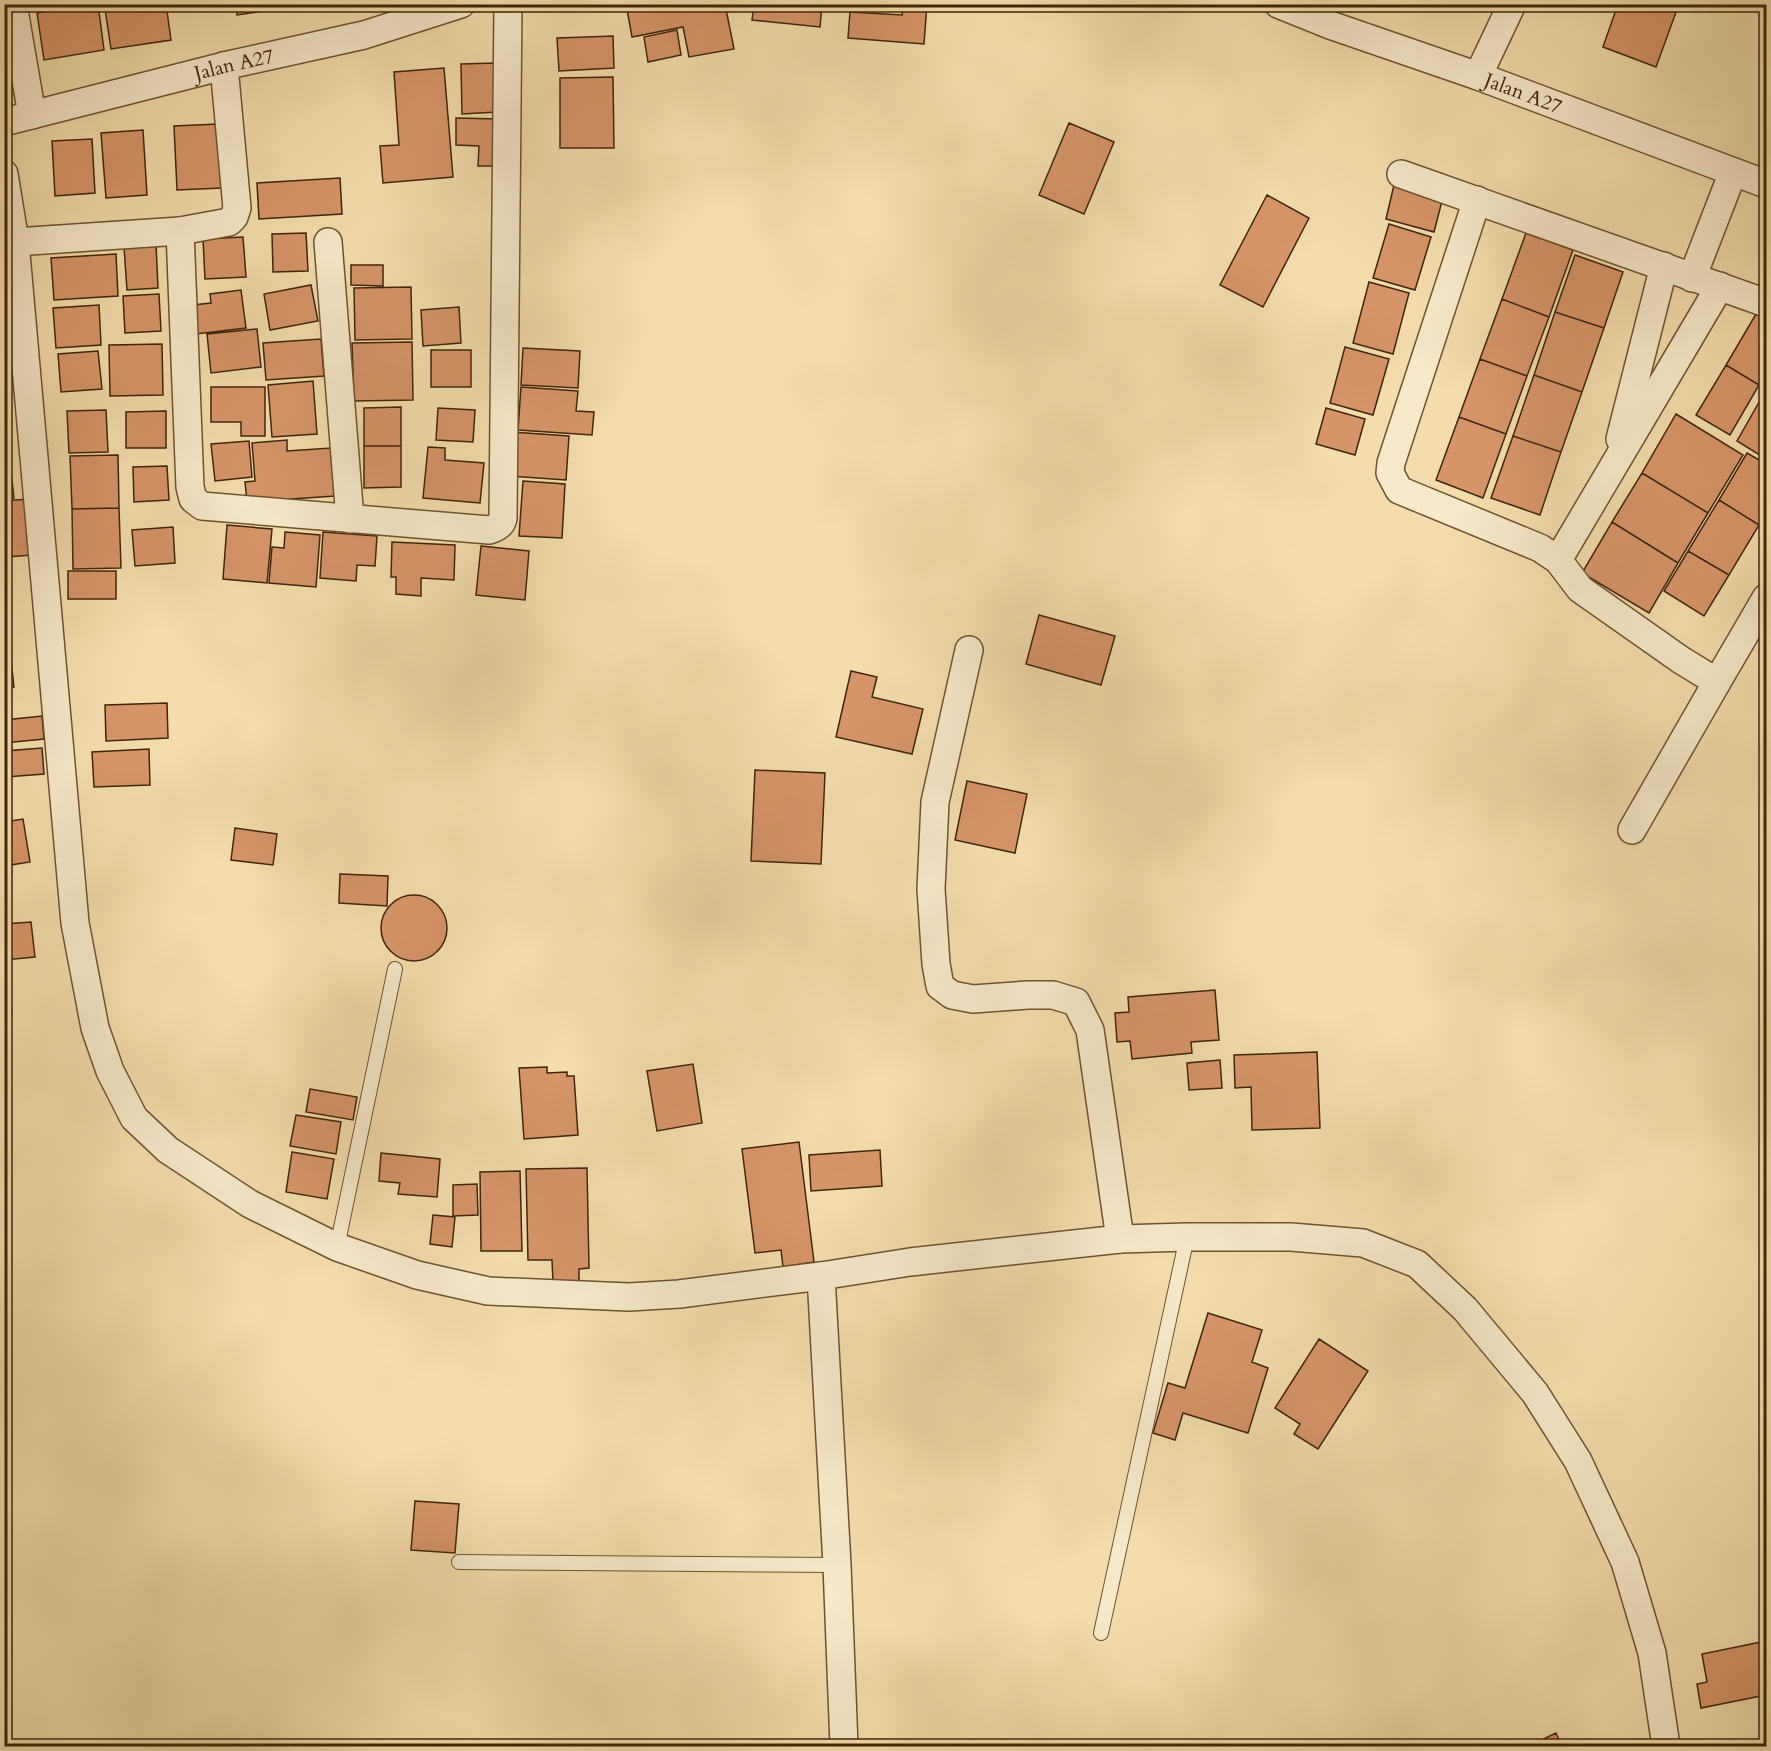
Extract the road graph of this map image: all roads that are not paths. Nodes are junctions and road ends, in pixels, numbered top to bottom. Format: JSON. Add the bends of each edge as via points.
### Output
{"nodes":[{"id":1,"x":13,"y":4,"type":"edge"},
{"id":2,"x":461,"y":4,"type":"edge"},
{"id":3,"x":508,"y":4,"type":"edge"},
{"id":4,"x":1278,"y":4,"type":"edge"},
{"id":5,"x":1512,"y":4,"type":"edge"},
{"id":6,"x":1335,"y":15,"type":"edge"},
{"id":7,"x":224,"y":66,"type":"junction"},
{"id":8,"x":1478,"y":76,"type":"junction"},
{"id":9,"x":33,"y":115,"type":"junction"},
{"id":10,"x":4,"y":122,"type":"edge"},
{"id":11,"x":1733,"y":172,"type":"junction"},
{"id":12,"x":4,"y":174,"type":"edge"},
{"id":13,"x":1401,"y":174,"type":"dead end"},
{"id":14,"x":1767,"y":184,"type":"edge"},
{"id":15,"x":1477,"y":200,"type":"junction"},
{"id":16,"x":180,"y":231,"type":"junction"},
{"id":17,"x":15,"y":242,"type":"junction"},
{"id":18,"x":328,"y":242,"type":"dead end"},
{"id":19,"x":1664,"y":266,"type":"junction"},
{"id":20,"x":1692,"y":278,"type":"junction"},
{"id":21,"x":1720,"y":286,"type":"junction"},
{"id":22,"x":1767,"y":303,"type":"edge"},
{"id":23,"x":1612,"y":469,"type":"junction"},
{"id":24,"x":350,"y":519,"type":"junction"},
{"id":25,"x":1558,"y":560,"type":"junction"},
{"id":26,"x":1767,"y":598,"type":"edge"},
{"id":27,"x":969,"y":650,"type":"dead end"},
{"id":28,"x":1717,"y":682,"type":"junction"},
{"id":29,"x":1632,"y":830,"type":"dead end"},
{"id":30,"x":395,"y":969,"type":"dead end"},
{"id":31,"x":1187,"y":1237,"type":"junction"},
{"id":32,"x":1120,"y":1239,"type":"junction"},
{"id":33,"x":337,"y":1246,"type":"junction"},
{"id":34,"x":821,"y":1276,"type":"junction"},
{"id":35,"x":459,"y":1562,"type":"dead end"},
{"id":36,"x":837,"y":1564,"type":"junction"},
{"id":37,"x":1101,"y":1633,"type":"dead end"},
{"id":38,"x":844,"y":1746,"type":"edge"},
{"id":39,"x":1666,"y":1746,"type":"edge"}],
"edges":[{"from":1,"to":9,"type":"street"},
{"from":2,"to":7,"type":"street","name":"Jalan A27","via":[[364,35]]},
{"from":3,"to":24,"type":"street","via":[[502,522],[489,530]]},
{"from":4,"to":6,"type":"street","name":"Jalan A27"},
{"from":5,"to":8,"type":"street"},
{"from":6,"to":8,"type":"street","name":"Jalan A27"},
{"from":7,"to":9,"type":"street","name":"Jalan A27"},
{"from":7,"to":16,"type":"street","via":[[237,208],[229,222]]},
{"from":8,"to":11,"type":"street","name":"Jalan A27"},
{"from":9,"to":10,"type":"street","name":"Jalan A27"},
{"from":11,"to":14,"type":"street","name":"Jalan A27"},
{"from":11,"to":20,"type":"street"},
{"from":12,"to":17,"type":"street"},
{"from":13,"to":15,"type":"street"},
{"from":15,"to":19,"type":"street"},
{"from":15,"to":25,"type":"street","via":[[1390,473],[1399,490],[1540,548]]},
{"from":16,"to":17,"type":"street"},
{"from":16,"to":24,"type":"street","via":[[193,499],[202,506]]},
{"from":17,"to":33,"type":"street","via":[[75,923],[95,1028],[110,1071],[134,1118],[168,1150],[250,1204]]},
{"from":18,"to":24,"type":"street"},
{"from":19,"to":20,"type":"street"},
{"from":19,"to":23,"type":"street"},
{"from":20,"to":21,"type":"street"},
{"from":21,"to":22,"type":"street"},
{"from":21,"to":23,"type":"street"},
{"from":23,"to":25,"type":"street"},
{"from":25,"to":28,"type":"street","via":[[1580,589]]},
{"from":26,"to":28,"type":"street"},
{"from":27,"to":32,"type":"street","via":[[935,802],[932,889],[940,986],[952,995],[972,999],[1053,995],[1076,1002],[1090,1030]]},
{"from":28,"to":29,"type":"street"},
{"from":30,"to":33,"type":"lane"},
{"from":31,"to":32,"type":"street"},
{"from":31,"to":37,"type":"lane"},
{"from":31,"to":39,"type":"street","via":[[1291,1237],[1363,1243],[1417,1264],[1465,1309],[1535,1393],[1566,1442],[1625,1562],[1652,1653]]},
{"from":32,"to":34,"type":"street"},
{"from":33,"to":34,"type":"street","via":[[417,1275],[488,1291],[629,1297]]},
{"from":34,"to":36,"type":"street"},
{"from":35,"to":36,"type":"lane"},
{"from":36,"to":38,"type":"street"}]}
